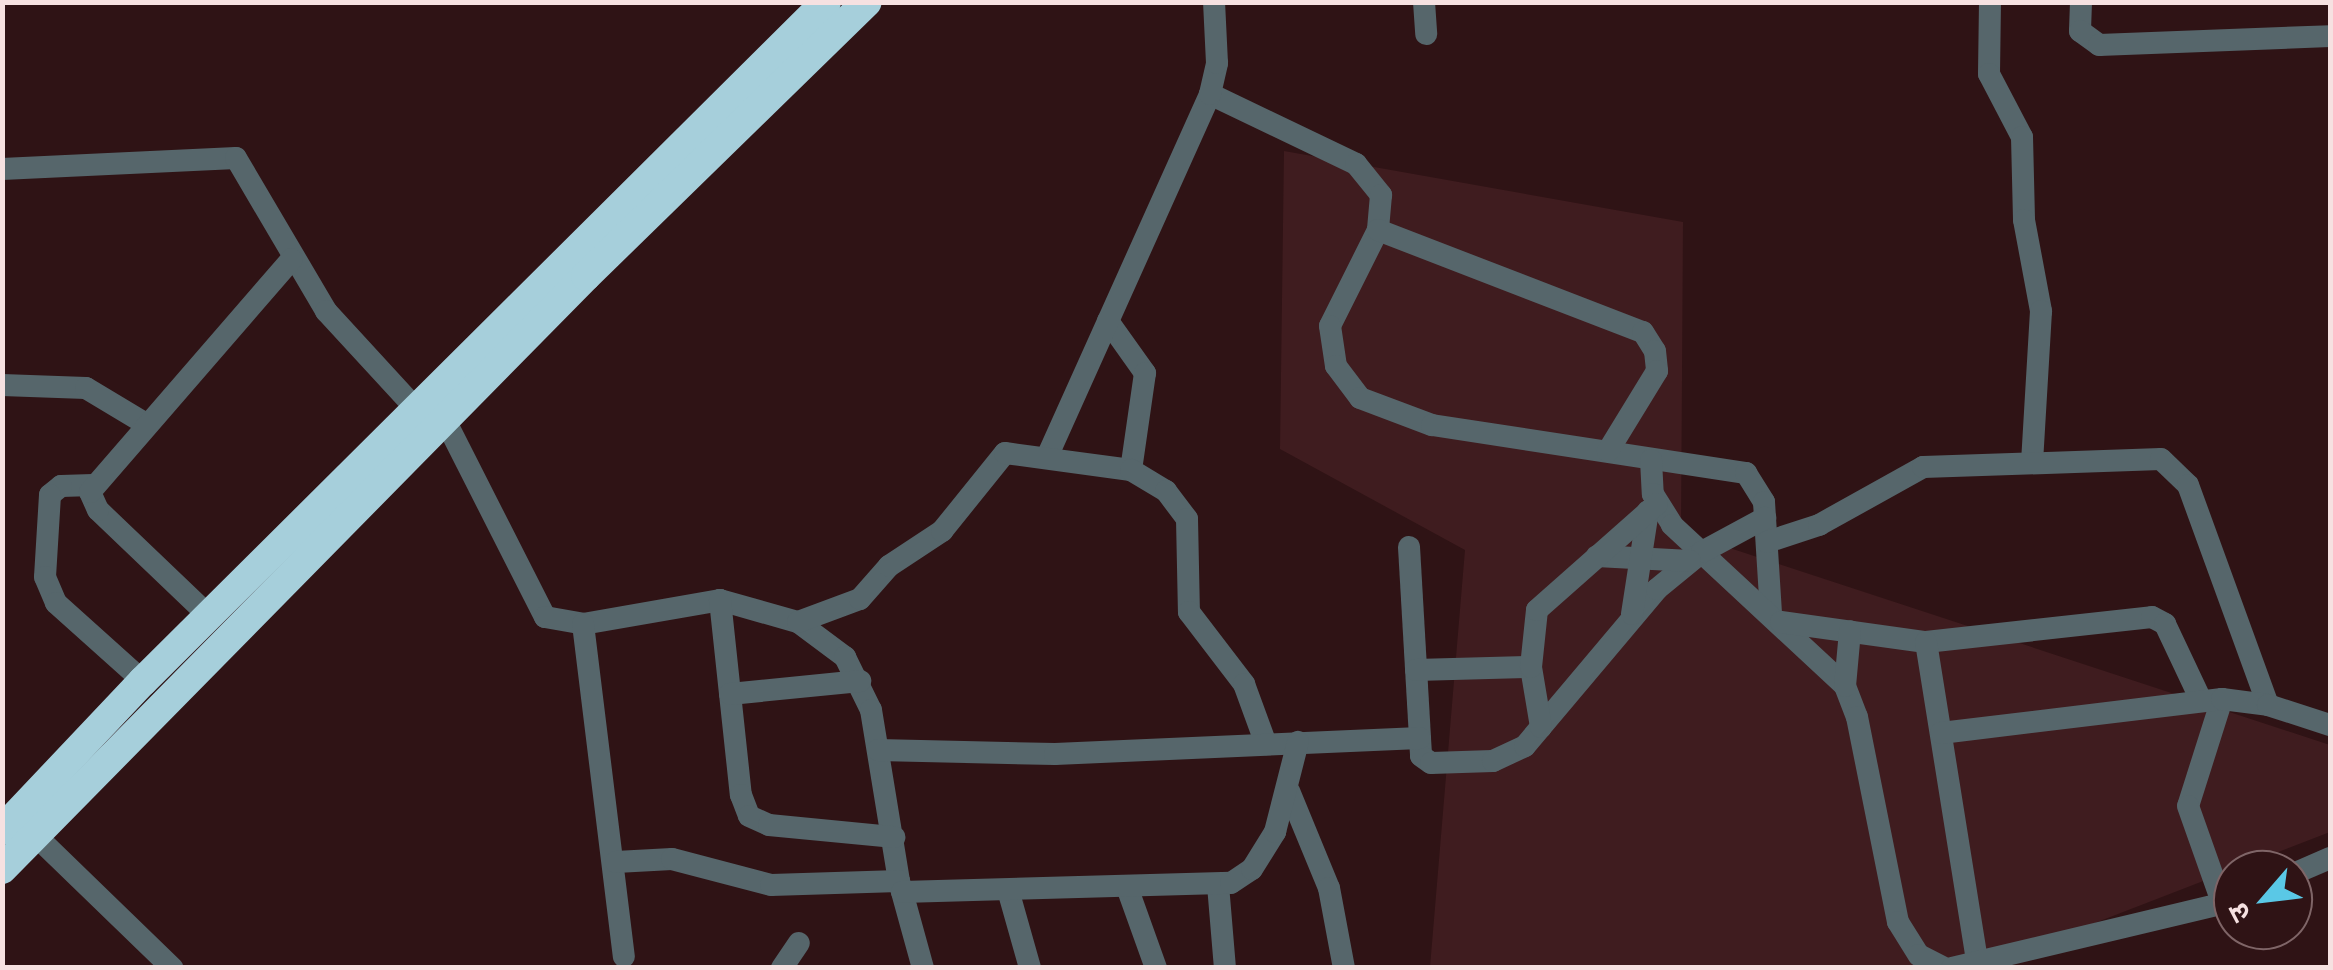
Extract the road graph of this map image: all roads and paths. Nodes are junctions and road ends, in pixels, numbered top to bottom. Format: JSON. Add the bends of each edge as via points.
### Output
{"nodes":[{"id":1,"x":826,"y":2,"type":"edge"},
{"id":2,"x":868,"y":2,"type":"edge"},
{"id":3,"x":1214,"y":2,"type":"edge"},
{"id":4,"x":1424,"y":2,"type":"edge"},
{"id":5,"x":1990,"y":2,"type":"edge"},
{"id":6,"x":2081,"y":2,"type":"edge"},
{"id":7,"x":1426,"y":34,"type":"dead end"},
{"id":8,"x":2330,"y":36,"type":"edge"},
{"id":9,"x":1210,"y":94,"type":"junction"},
{"id":10,"x":2,"y":169,"type":"edge"},
{"id":11,"x":1378,"y":230,"type":"junction"},
{"id":12,"x":292,"y":259,"type":"junction"},
{"id":13,"x":1108,"y":322,"type":"junction"},
{"id":14,"x":2,"y":384,"type":"edge"},
{"id":15,"x":431,"y":415,"type":"junction"},
{"id":16,"x":146,"y":424,"type":"junction"},
{"id":17,"x":1608,"y":451,"type":"junction"},
{"id":18,"x":1048,"y":457,"type":"junction"},
{"id":19,"x":1651,"y":460,"type":"junction"},
{"id":20,"x":2032,"y":462,"type":"junction"},
{"id":21,"x":1132,"y":470,"type":"junction"},
{"id":22,"x":93,"y":485,"type":"junction"},
{"id":23,"x":1652,"y":508,"type":"junction"},
{"id":24,"x":1766,"y":518,"type":"junction"},
{"id":25,"x":1767,"y":542,"type":"junction"},
{"id":26,"x":1410,"y":547,"type":"dead end"},
{"id":27,"x":1597,"y":556,"type":"junction"},
{"id":28,"x":1696,"y":557,"type":"junction"},
{"id":29,"x":1642,"y":558,"type":"junction"},
{"id":30,"x":720,"y":600,"type":"junction"},
{"id":31,"x":209,"y":616,"type":"junction"},
{"id":32,"x":1631,"y":617,"type":"junction"},
{"id":33,"x":1776,"y":617,"type":"junction"},
{"id":34,"x":798,"y":622,"type":"junction"},
{"id":35,"x":583,"y":624,"type":"junction"},
{"id":36,"x":1850,"y":631,"type":"junction"},
{"id":37,"x":1926,"y":642,"type":"junction"},
{"id":38,"x":1532,"y":666,"type":"junction"},
{"id":39,"x":1416,"y":670,"type":"junction"},
{"id":40,"x":144,"y":680,"type":"junction"},
{"id":41,"x":860,"y":681,"type":"junction"},
{"id":42,"x":1845,"y":686,"type":"junction"},
{"id":43,"x":730,"y":694,"type":"junction"},
{"id":44,"x":2211,"y":699,"type":"junction"},
{"id":45,"x":2268,"y":705,"type":"junction"},
{"id":46,"x":2330,"y":725,"type":"edge"},
{"id":47,"x":1541,"y":727,"type":"junction"},
{"id":48,"x":1941,"y":733,"type":"junction"},
{"id":49,"x":1420,"y":738,"type":"junction"},
{"id":50,"x":1298,"y":742,"type":"junction"},
{"id":51,"x":1266,"y":744,"type":"junction"},
{"id":52,"x":878,"y":750,"type":"junction"},
{"id":53,"x":1287,"y":787,"type":"junction"},
{"id":54,"x":2,"y":830,"type":"edge"},
{"id":55,"x":36,"y":836,"type":"junction"},
{"id":56,"x":894,"y":836,"type":"junction"},
{"id":57,"x":616,"y":862,"type":"junction"},
{"id":58,"x":2213,"y":867,"type":"edge"},
{"id":59,"x":2,"y":869,"type":"edge"},
{"id":60,"x":901,"y":886,"type":"junction"},
{"id":61,"x":1218,"y":886,"type":"junction"},
{"id":62,"x":1127,"y":887,"type":"junction"},
{"id":63,"x":1008,"y":890,"type":"junction"},
{"id":64,"x":2213,"y":907,"type":"edge"},
{"id":65,"x":798,"y":944,"type":"dead end"},
{"id":66,"x":624,"y":956,"type":"dead end"},
{"id":67,"x":1978,"y":965,"type":"edge"},
{"id":68,"x":172,"y":968,"type":"edge"},
{"id":69,"x":782,"y":968,"type":"edge"},
{"id":70,"x":923,"y":968,"type":"edge"},
{"id":71,"x":1030,"y":968,"type":"edge"},
{"id":72,"x":1156,"y":968,"type":"edge"},
{"id":73,"x":1226,"y":968,"type":"edge"},
{"id":74,"x":1344,"y":968,"type":"edge"},
{"id":75,"x":1948,"y":968,"type":"edge"}],
"edges":[{"from":1,"to":15,"type":"highway"},
{"from":2,"to":15,"type":"highway"},
{"from":3,"to":9,"type":"street"},
{"from":4,"to":7,"type":"street"},
{"from":5,"to":20,"type":"street","via":[[1989,74],[2022,137],[2024,220],[2041,311]]},
{"from":6,"to":8,"type":"street","via":[[2080,31],[2099,45]]},
{"from":9,"to":11,"type":"street","via":[[1356,164],[1381,194]]},
{"from":9,"to":13,"type":"street"},
{"from":10,"to":12,"type":"street","via":[[236,158]]},
{"from":11,"to":17,"type":"street","via":[[1643,332],[1655,352],[1656,372]]},
{"from":11,"to":17,"type":"street","via":[[1330,326],[1336,366],[1360,398],[1432,425]]},
{"from":12,"to":15,"type":"street","via":[[348,338]]},
{"from":12,"to":16,"type":"street"},
{"from":13,"to":18,"type":"street"},
{"from":13,"to":21,"type":"street","via":[[1145,373]]},
{"from":14,"to":16,"type":"street","via":[[86,388]]},
{"from":15,"to":31,"type":"highway"},
{"from":15,"to":35,"type":"street","via":[[537,606],[557,624]]},
{"from":15,"to":55,"type":"highway"},
{"from":16,"to":22,"type":"street"},
{"from":17,"to":19,"type":"street"},
{"from":18,"to":21,"type":"street"},
{"from":18,"to":34,"type":"street","via":[[1000,456],[942,531],[889,566],[852,604]]},
{"from":19,"to":23,"type":"street"},
{"from":19,"to":24,"type":"street","via":[[1746,474],[1761,490]]},
{"from":20,"to":25,"type":"street","via":[[1911,470],[1819,526]]},
{"from":20,"to":45,"type":"street","via":[[2147,458],[2180,472]]},
{"from":21,"to":51,"type":"street","via":[[1166,491],[1187,519],[1190,612],[1244,684]]},
{"from":22,"to":31,"type":"street","via":[[98,510]]},
{"from":22,"to":40,"type":"street","via":[[66,485],[50,495],[45,578],[56,603]]},
{"from":23,"to":27,"type":"street"},
{"from":23,"to":28,"type":"street"},
{"from":23,"to":29,"type":"street"},
{"from":24,"to":25,"type":"street"},
{"from":24,"to":28,"type":"street"},
{"from":25,"to":33,"type":"street"},
{"from":26,"to":39,"type":"street"},
{"from":27,"to":29,"type":"street"},
{"from":27,"to":38,"type":"street","via":[[1537,610]]},
{"from":28,"to":29,"type":"street"},
{"from":28,"to":32,"type":"street"},
{"from":28,"to":33,"type":"street"},
{"from":29,"to":32,"type":"street"},
{"from":30,"to":34,"type":"street"},
{"from":30,"to":35,"type":"street"},
{"from":30,"to":43,"type":"street"},
{"from":31,"to":40,"type":"highway"},
{"from":32,"to":47,"type":"street"},
{"from":33,"to":36,"type":"street"},
{"from":33,"to":42,"type":"street"},
{"from":34,"to":41,"type":"street","via":[[828,640]]},
{"from":35,"to":57,"type":"street"},
{"from":36,"to":37,"type":"street"},
{"from":36,"to":42,"type":"street"},
{"from":37,"to":44,"type":"street","via":[[2152,617],[2165,624]]},
{"from":37,"to":48,"type":"street"},
{"from":38,"to":39,"type":"street"},
{"from":38,"to":47,"type":"street"},
{"from":39,"to":49,"type":"street"},
{"from":40,"to":54,"type":"highway"},
{"from":41,"to":43,"type":"street"},
{"from":41,"to":52,"type":"street"},
{"from":42,"to":75,"type":"street","via":[[1898,922],[1919,955]]},
{"from":43,"to":56,"type":"street","via":[[741,795],[750,816],[769,824]]},
{"from":44,"to":45,"type":"street"},
{"from":44,"to":48,"type":"street"},
{"from":44,"to":58,"type":"street","via":[[2188,806]]},
{"from":45,"to":46,"type":"street"},
{"from":47,"to":49,"type":"street","via":[[1514,754],[1493,761],[1427,762]]},
{"from":48,"to":67,"type":"street"},
{"from":49,"to":50,"type":"street"},
{"from":50,"to":51,"type":"street"},
{"from":50,"to":53,"type":"street"},
{"from":51,"to":52,"type":"street","via":[[1054,754]]},
{"from":52,"to":56,"type":"street"},
{"from":53,"to":61,"type":"street","via":[[1265,852],[1242,878]]},
{"from":53,"to":74,"type":"street","via":[[1329,888]]},
{"from":55,"to":59,"type":"highway"},
{"from":55,"to":68,"type":"street"},
{"from":56,"to":60,"type":"street"},
{"from":57,"to":60,"type":"street","via":[[672,858],[770,885]]},
{"from":57,"to":66,"type":"street"},
{"from":60,"to":63,"type":"street"},
{"from":60,"to":70,"type":"street"},
{"from":61,"to":62,"type":"street"},
{"from":61,"to":73,"type":"street"},
{"from":62,"to":63,"type":"street"},
{"from":62,"to":72,"type":"street"},
{"from":63,"to":71,"type":"street"},
{"from":64,"to":67,"type":"street"},
{"from":65,"to":69,"type":"street"},
{"from":67,"to":75,"type":"street"}]}
